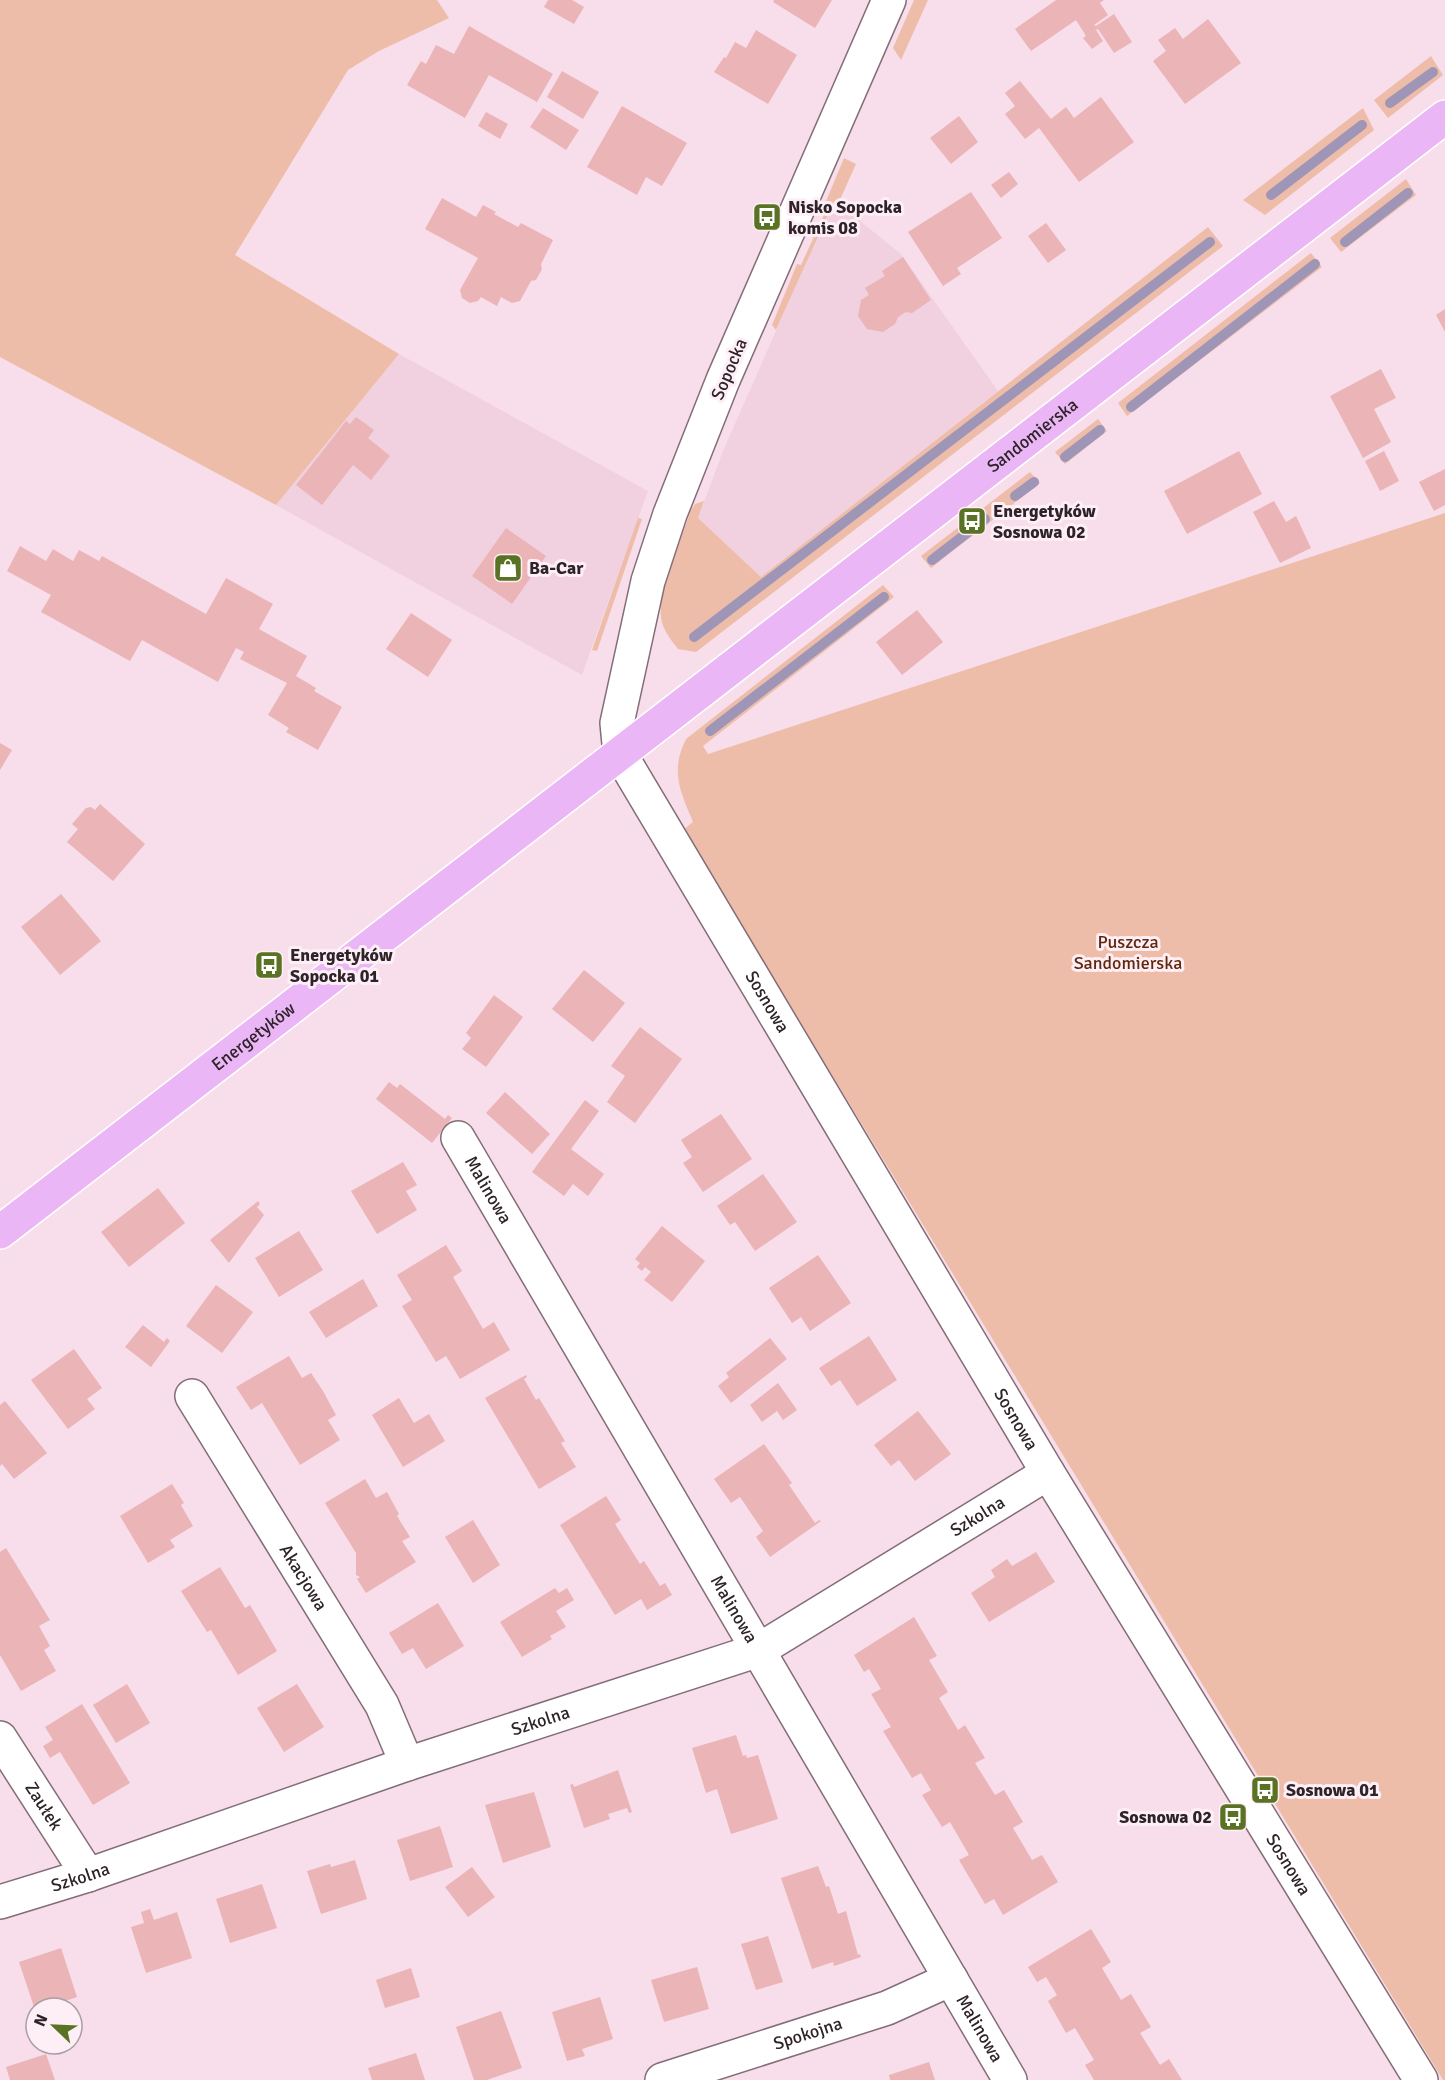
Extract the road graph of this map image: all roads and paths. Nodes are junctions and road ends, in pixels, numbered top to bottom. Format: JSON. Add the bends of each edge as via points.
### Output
{"nodes":[{"id":1,"x":889,"y":0,"type":"edge"},
{"id":2,"x":1445,"y":117,"type":"edge"},
{"id":3,"x":620,"y":754,"type":"junction"},
{"id":4,"x":458,"y":1138,"type":"dead end"},
{"id":5,"x":0,"y":1232,"type":"edge"},
{"id":6,"x":192,"y":1396,"type":"dead end"},
{"id":7,"x":1048,"y":1473,"type":"junction"},
{"id":8,"x":759,"y":1650,"type":"junction"},
{"id":9,"x":0,"y":1738,"type":"edge"},
{"id":10,"x":407,"y":1764,"type":"junction"},
{"id":11,"x":88,"y":1875,"type":"junction"},
{"id":12,"x":0,"y":1902,"type":"edge"},
{"id":13,"x":951,"y":1980,"type":"junction"},
{"id":14,"x":662,"y":2080,"type":"edge"},
{"id":15,"x":1010,"y":2080,"type":"edge"},
{"id":16,"x":1421,"y":2080,"type":"edge"}],
"edges":[{"from":1,"to":3,"type":"street","name":"Sopocka","via":[[723,380],[670,514],[648,581],[617,723]]},
{"from":2,"to":3,"type":"main road","name":"Sandomierska"},
{"from":3,"to":5,"type":"main road","name":"Energetyków"},
{"from":3,"to":7,"type":"street","name":"Sosnowa"},
{"from":4,"to":8,"type":"street","name":"Malinowa"},
{"from":6,"to":10,"type":"street","name":"Akacjowa","via":[[382,1705]]},
{"from":7,"to":8,"type":"street","name":"Szkolna"},
{"from":7,"to":16,"type":"street","name":"Sosnowa"},
{"from":8,"to":10,"type":"street","name":"Szkolna"},
{"from":8,"to":13,"type":"street","name":"Malinowa"},
{"from":9,"to":11,"type":"street","name":"Zaułek"},
{"from":10,"to":11,"type":"street","name":"Szkolna"},
{"from":11,"to":12,"type":"street","name":"Szkolna"},
{"from":13,"to":14,"type":"street","name":"Spokojna","via":[[887,2008]]},
{"from":13,"to":15,"type":"street","name":"Malinowa"}]}
